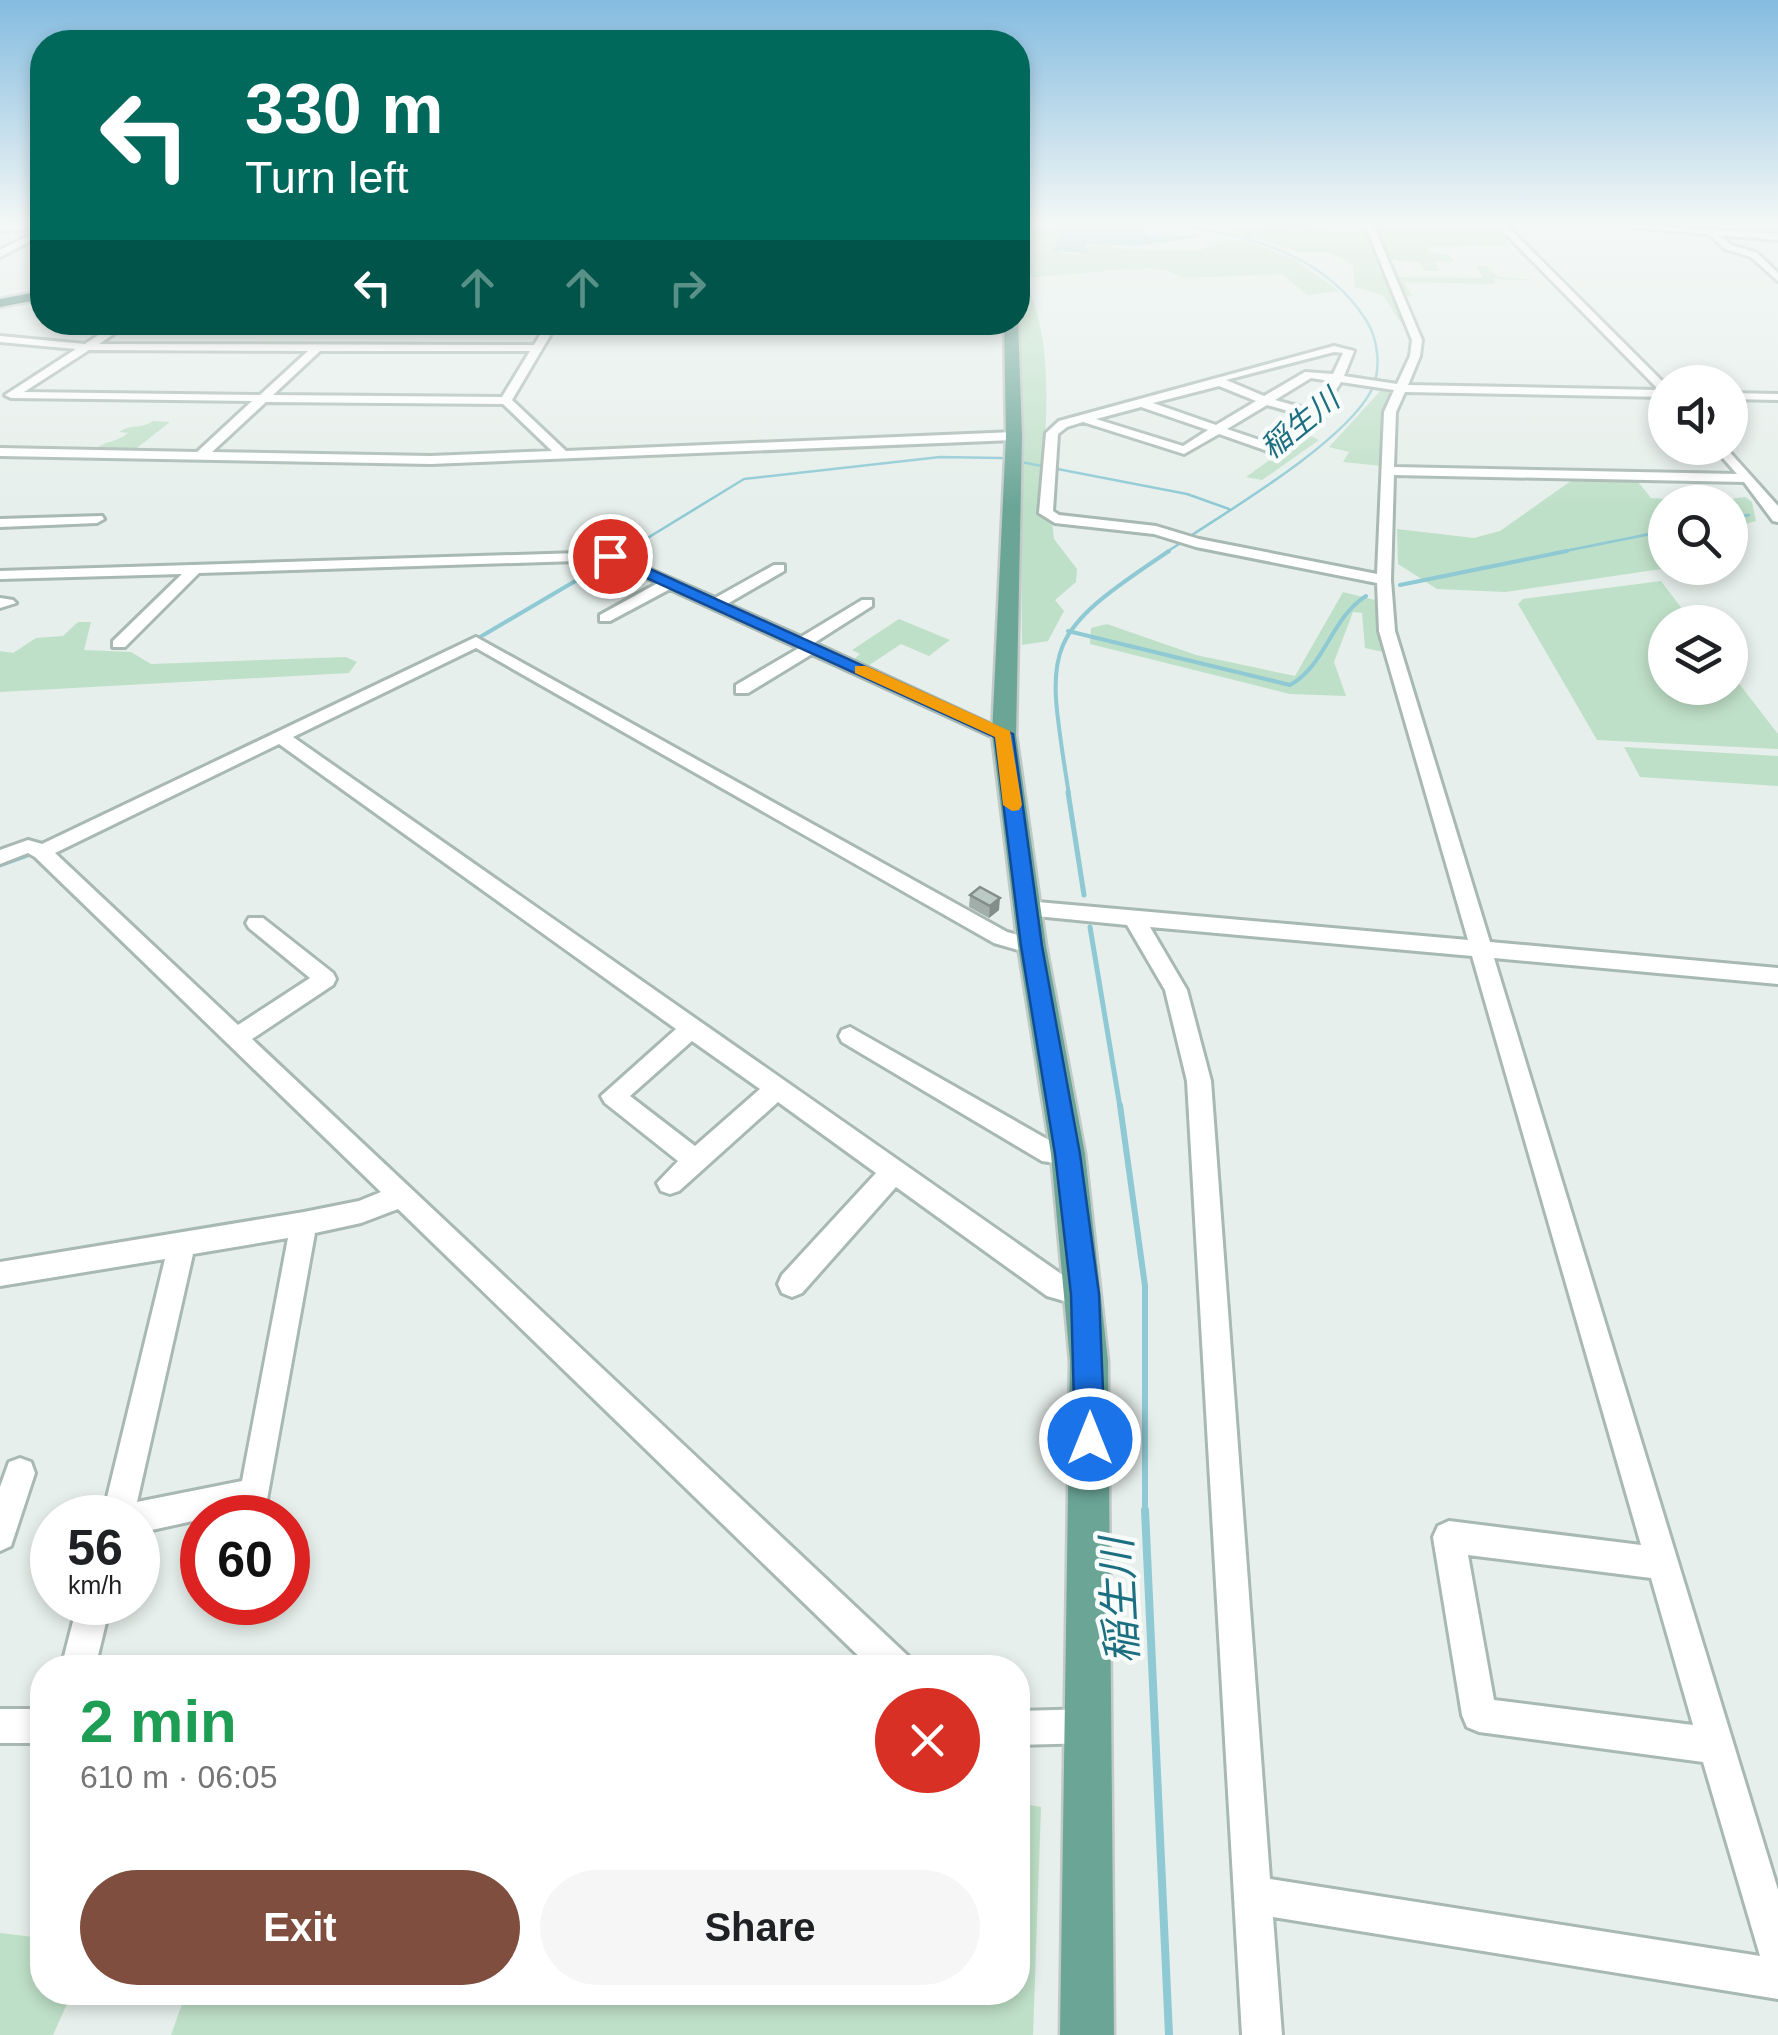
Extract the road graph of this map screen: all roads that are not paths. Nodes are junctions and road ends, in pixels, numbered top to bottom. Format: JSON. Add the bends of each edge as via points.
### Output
{"nodes":[{"id":1,"x":1406,"y":317,"type":"edge"},
{"id":2,"x":1591,"y":317,"type":"edge"},
{"id":3,"x":105,"y":335,"type":"edge"},
{"id":4,"x":546,"y":335,"type":"edge"},
{"id":5,"x":1011,"y":335,"type":"edge"},
{"id":6,"x":0,"y":339,"type":"edge"},
{"id":7,"x":86,"y":347,"type":"junction"},
{"id":8,"x":317,"y":348,"type":"junction"},
{"id":9,"x":538,"y":348,"type":"junction"},
{"id":10,"x":1648,"y":375,"type":"edge"},
{"id":11,"x":1339,"y":380,"type":"junction"},
{"id":12,"x":1220,"y":382,"type":"junction"},
{"id":13,"x":1400,"y":388,"type":"junction"},
{"id":14,"x":1648,"y":392,"type":"edge"},
{"id":15,"x":1748,"y":396,"type":"edge"},
{"id":16,"x":1778,"y":397,"type":"edge"},
{"id":17,"x":6,"y":398,"type":"edge"},
{"id":18,"x":264,"y":398,"type":"junction"},
{"id":19,"x":506,"y":400,"type":"junction"},
{"id":20,"x":1263,"y":400,"type":"junction"},
{"id":21,"x":1141,"y":404,"type":"junction"},
{"id":22,"x":1314,"y":415,"type":"junction"},
{"id":23,"x":1082,"y":418,"type":"junction"},
{"id":24,"x":1214,"y":431,"type":"junction"},
{"id":25,"x":1014,"y":436,"type":"junction"},
{"id":26,"x":0,"y":452,"type":"edge"},
{"id":27,"x":563,"y":455,"type":"junction"},
{"id":28,"x":200,"y":456,"type":"junction"},
{"id":29,"x":1736,"y":465,"type":"edge"},
{"id":30,"x":1389,"y":470,"type":"junction"},
{"id":31,"x":1749,"y":478,"type":"junction"},
{"id":32,"x":1778,"y":518,"type":"edge"},
{"id":33,"x":96,"y":519,"type":"dead end"},
{"id":34,"x":0,"y":523,"type":"edge"},
{"id":35,"x":780,"y":568,"type":"dead end"},
{"id":36,"x":195,"y":569,"type":"junction"},
{"id":37,"x":0,"y":575,"type":"edge"},
{"id":38,"x":1384,"y":580,"type":"junction"},
{"id":39,"x":672,"y":582,"type":"junction"},
{"id":40,"x":717,"y":603,"type":"junction"},
{"id":41,"x":867,"y":603,"type":"dead end"},
{"id":42,"x":605,"y":618,"type":"dead end"},
{"id":43,"x":119,"y":644,"type":"dead end"},
{"id":44,"x":807,"y":645,"type":"junction"},
{"id":45,"x":742,"y":690,"type":"dead end"},
{"id":46,"x":1004,"y":734,"type":"junction"},
{"id":47,"x":281,"y":737,"type":"junction"},
{"id":48,"x":42,"y":852,"type":"junction"},
{"id":49,"x":0,"y":857,"type":"edge"},
{"id":50,"x":1026,"y":908,"type":"junction"},
{"id":51,"x":1134,"y":916,"type":"junction"},
{"id":52,"x":256,"y":923,"type":"dead end"},
{"id":53,"x":1032,"y":946,"type":"junction"},
{"id":54,"x":1479,"y":951,"type":"junction"},
{"id":55,"x":1775,"y":981,"type":"edge"},
{"id":56,"x":692,"y":1029,"type":"junction"},
{"id":57,"x":850,"y":1036,"type":"dead end"},
{"id":58,"x":236,"y":1038,"type":"junction"},
{"id":59,"x":776,"y":1089,"type":"junction"},
{"id":60,"x":1068,"y":1154,"type":"junction"},
{"id":61,"x":696,"y":1160,"type":"junction"},
{"id":62,"x":893,"y":1172,"type":"junction"},
{"id":63,"x":670,"y":1183,"type":"dead end"},
{"id":64,"x":400,"y":1196,"type":"junction"},
{"id":65,"x":304,"y":1224,"type":"junction"},
{"id":66,"x":182,"y":1243,"type":"junction"},
{"id":67,"x":0,"y":1274,"type":"edge"},
{"id":68,"x":792,"y":1284,"type":"dead end"},
{"id":69,"x":1085,"y":1294,"type":"junction"},
{"id":70,"x":20,"y":1473,"type":"dead end"},
{"id":71,"x":123,"y":1495,"type":"edge"},
{"id":72,"x":160,"y":1513,"type":"edge"},
{"id":73,"x":0,"y":1534,"type":"edge"},
{"id":74,"x":1661,"y":1563,"type":"junction"},
{"id":75,"x":89,"y":1625,"type":"edge"},
{"id":76,"x":81,"y":1655,"type":"edge"},
{"id":77,"x":882,"y":1655,"type":"edge"},
{"id":78,"x":0,"y":1726,"type":"edge"},
{"id":79,"x":30,"y":1726,"type":"edge"},
{"id":80,"x":1091,"y":1726,"type":"junction"},
{"id":81,"x":1030,"y":1728,"type":"edge"},
{"id":82,"x":1716,"y":1746,"type":"junction"},
{"id":83,"x":1253,"y":1895,"type":"junction"},
{"id":84,"x":1778,"y":1954,"type":"edge"},
{"id":85,"x":1778,"y":1979,"type":"edge"},
{"id":86,"x":1086,"y":2035,"type":"edge"},
{"id":87,"x":1262,"y":2035,"type":"edge"}],
"edges":[{"from":1,"to":13,"type":"street","via":[[1417,340]]},
{"from":2,"to":10,"type":"street"},
{"from":3,"to":7,"type":"street"},
{"from":4,"to":9,"type":"street"},
{"from":5,"to":25,"type":"main road"},
{"from":6,"to":7,"type":"street"},
{"from":7,"to":8,"type":"street"},
{"from":7,"to":17,"type":"street"},
{"from":8,"to":9,"type":"street"},
{"from":8,"to":18,"type":"street"},
{"from":9,"to":19,"type":"street"},
{"from":11,"to":12,"type":"street","via":[[1350,352],[1340,348]]},
{"from":11,"to":13,"type":"street"},
{"from":11,"to":20,"type":"street","via":[[1305,374]]},
{"from":11,"to":22,"type":"street"},
{"from":12,"to":20,"type":"street"},
{"from":12,"to":21,"type":"street"},
{"from":13,"to":14,"type":"street"},
{"from":13,"to":30,"type":"street","via":[[1390,412]]},
{"from":15,"to":16,"type":"street"},
{"from":17,"to":18,"type":"street"},
{"from":18,"to":19,"type":"street"},
{"from":18,"to":28,"type":"street"},
{"from":19,"to":27,"type":"street"},
{"from":20,"to":22,"type":"street"},
{"from":20,"to":24,"type":"street"},
{"from":21,"to":23,"type":"street"},
{"from":21,"to":24,"type":"street"},
{"from":22,"to":24,"type":"street","via":[[1276,450]]},
{"from":23,"to":24,"type":"street","via":[[1184,450]]},
{"from":23,"to":38,"type":"street","via":[[1052,433],[1048,516],[1156,530]]},
{"from":25,"to":27,"type":"street"},
{"from":25,"to":46,"type":"main road"},
{"from":26,"to":28,"type":"street"},
{"from":27,"to":28,"type":"street"},
{"from":29,"to":31,"type":"street"},
{"from":30,"to":31,"type":"street"},
{"from":30,"to":38,"type":"street"},
{"from":31,"to":32,"type":"street"},
{"from":33,"to":34,"type":"street"},
{"from":35,"to":40,"type":"street"},
{"from":36,"to":37,"type":"street"},
{"from":36,"to":39,"type":"street","via":[[610,556]]},
{"from":36,"to":43,"type":"street"},
{"from":38,"to":54,"type":"street","via":[[1387,631]]},
{"from":39,"to":40,"type":"street"},
{"from":39,"to":42,"type":"street"},
{"from":40,"to":44,"type":"street"},
{"from":41,"to":44,"type":"street"},
{"from":44,"to":45,"type":"street"},
{"from":44,"to":46,"type":"street"},
{"from":46,"to":50,"type":"main road"},
{"from":47,"to":48,"type":"street"},
{"from":47,"to":53,"type":"street","via":[[476,642],[1001,938]]},
{"from":47,"to":56,"type":"street"},
{"from":48,"to":49,"type":"street","via":[[28,846]]},
{"from":48,"to":58,"type":"street"},
{"from":50,"to":51,"type":"street"},
{"from":50,"to":53,"type":"main road"},
{"from":51,"to":54,"type":"street"},
{"from":51,"to":83,"type":"street","via":[[1176,990],[1199,1081]]},
{"from":52,"to":58,"type":"street","via":[[325,979]]},
{"from":53,"to":60,"type":"main road"},
{"from":54,"to":55,"type":"street"},
{"from":54,"to":74,"type":"street"},
{"from":56,"to":59,"type":"street"},
{"from":56,"to":61,"type":"street","via":[[613,1096]]},
{"from":57,"to":60,"type":"street","via":[[1051,1154]]},
{"from":58,"to":64,"type":"street"},
{"from":59,"to":61,"type":"street"},
{"from":59,"to":62,"type":"street"},
{"from":60,"to":69,"type":"main road"},
{"from":61,"to":63,"type":"street"},
{"from":62,"to":68,"type":"street"},
{"from":62,"to":69,"type":"street","via":[[1057,1288]]},
{"from":64,"to":65,"type":"street"},
{"from":64,"to":77,"type":"street"},
{"from":65,"to":66,"type":"street"},
{"from":65,"to":72,"type":"street","via":[[255,1494]]},
{"from":66,"to":67,"type":"street"},
{"from":66,"to":71,"type":"street"},
{"from":69,"to":80,"type":"main road"},
{"from":70,"to":73,"type":"street"},
{"from":74,"to":82,"type":"street"},
{"from":74,"to":82,"type":"street","via":[[1448,1537],[1479,1715]]},
{"from":75,"to":76,"type":"street"},
{"from":78,"to":79,"type":"street"},
{"from":80,"to":81,"type":"street"},
{"from":80,"to":86,"type":"main road"},
{"from":82,"to":84,"type":"street"},
{"from":83,"to":85,"type":"street"},
{"from":83,"to":87,"type":"street"}]}
